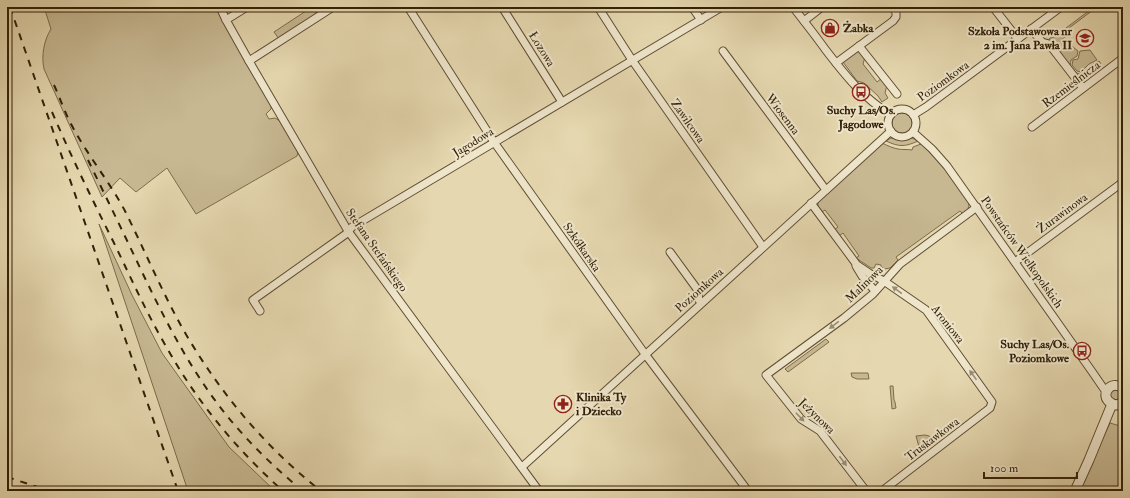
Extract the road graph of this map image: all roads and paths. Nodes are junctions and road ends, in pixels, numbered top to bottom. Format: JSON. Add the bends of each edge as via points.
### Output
{"nodes":[{"id":1,"x":220,"y":7,"type":"edge"},
{"id":2,"x":247,"y":7,"type":"edge"},
{"id":3,"x":408,"y":7,"type":"edge"},
{"id":4,"x":502,"y":7,"type":"edge"},
{"id":5,"x":598,"y":7,"type":"edge"},
{"id":6,"x":692,"y":7,"type":"edge"},
{"id":7,"x":722,"y":7,"type":"edge"},
{"id":8,"x":793,"y":7,"type":"edge"},
{"id":9,"x":822,"y":7,"type":"edge"},
{"id":10,"x":892,"y":7,"type":"edge"},
{"id":11,"x":993,"y":7,"type":"edge"},
{"id":12,"x":1061,"y":7,"type":"edge"},
{"id":13,"x":330,"y":9,"type":"dead end"},
{"id":14,"x":226,"y":20,"type":"junction"},
{"id":15,"x":700,"y":20,"type":"junction"},
{"id":16,"x":804,"y":21,"type":"junction"},
{"id":17,"x":1032,"y":29,"type":"junction"},
{"id":18,"x":1018,"y":39,"type":"junction"},
{"id":19,"x":859,"y":46,"type":"junction"},
{"id":20,"x":723,"y":51,"type":"dead end"},
{"id":21,"x":1123,"y":58,"type":"edge"},
{"id":22,"x":632,"y":60,"type":"junction"},
{"id":23,"x":249,"y":61,"type":"junction"},
{"id":24,"x":836,"y":63,"type":"junction"},
{"id":25,"x":1083,"y":88,"type":"junction"},
{"id":26,"x":897,"y":94,"type":"dead end"},
{"id":27,"x":562,"y":102,"type":"junction"},
{"id":28,"x":891,"y":115,"type":"junction"},
{"id":29,"x":913,"y":115,"type":"junction"},
{"id":30,"x":1032,"y":127,"type":"dead end"},
{"id":31,"x":891,"y":131,"type":"junction"},
{"id":32,"x":913,"y":132,"type":"junction"},
{"id":33,"x":494,"y":142,"type":"junction"},
{"id":34,"x":1123,"y":182,"type":"edge"},
{"id":35,"x":826,"y":190,"type":"junction"},
{"id":36,"x":811,"y":203,"type":"junction"},
{"id":37,"x":977,"y":208,"type":"junction"},
{"id":38,"x":348,"y":231,"type":"junction"},
{"id":39,"x":762,"y":247,"type":"junction"},
{"id":40,"x":670,"y":252,"type":"dead end"},
{"id":41,"x":853,"y":260,"type":"junction"},
{"id":42,"x":1015,"y":262,"type":"junction"},
{"id":43,"x":884,"y":280,"type":"junction"},
{"id":44,"x":697,"y":289,"type":"junction"},
{"id":45,"x":875,"y":291,"type":"junction"},
{"id":46,"x":709,"y":296,"type":"junction"},
{"id":47,"x":701,"y":303,"type":"junction"},
{"id":48,"x":260,"y":311,"type":"dead end"},
{"id":49,"x":645,"y":354,"type":"junction"},
{"id":50,"x":766,"y":375,"type":"joint"},
{"id":51,"x":1122,"y":385,"type":"edge"},
{"id":52,"x":1107,"y":390,"type":"junction"},
{"id":53,"x":992,"y":402,"type":"joint"},
{"id":54,"x":1123,"y":403,"type":"edge"},
{"id":55,"x":1112,"y":404,"type":"junction"},
{"id":56,"x":522,"y":466,"type":"junction"},
{"id":57,"x":539,"y":491,"type":"edge"},
{"id":58,"x":748,"y":491,"type":"edge"},
{"id":59,"x":866,"y":491,"type":"edge"},
{"id":60,"x":882,"y":491,"type":"edge"},
{"id":61,"x":1075,"y":491,"type":"edge"}],
"edges":[{"from":1,"to":14,"type":"street","name":"Stefana Stefańskiego"},
{"from":2,"to":14,"type":"street"},
{"from":3,"to":33,"type":"street","name":"Szkółkarska"},
{"from":4,"to":27,"type":"street","name":"Łozowa"},
{"from":5,"to":22,"type":"street","name":"Zawilcowa"},
{"from":6,"to":15,"type":"street"},
{"from":7,"to":15,"type":"street","name":"Jagodowa"},
{"from":8,"to":16,"type":"street"},
{"from":9,"to":16,"type":"street"},
{"from":10,"to":19,"type":"street","via":[[896,17]]},
{"from":11,"to":18,"type":"street"},
{"from":12,"to":17,"type":"street","name":"Poziomkowa"},
{"from":13,"to":23,"type":"street"},
{"from":14,"to":23,"type":"street","name":"Stefana Stefańskiego"},
{"from":15,"to":22,"type":"street","name":"Jagodowa"},
{"from":16,"to":24,"type":"street"},
{"from":17,"to":18,"type":"street","name":"Poziomkowa"},
{"from":17,"to":25,"type":"street","via":[[1042,42],[1049,44]]},
{"from":18,"to":29,"type":"street","name":"Poziomkowa"},
{"from":19,"to":24,"type":"street"},
{"from":19,"to":26,"type":"street"},
{"from":20,"to":35,"type":"street","name":"Wiosenna"},
{"from":21,"to":25,"type":"street","name":"Rzemieślnicza"},
{"from":22,"to":27,"type":"street","name":"Jagodowa"},
{"from":22,"to":39,"type":"street","name":"Zawilcowa"},
{"from":23,"to":38,"type":"street","name":"Stefana Stefańskiego"},
{"from":24,"to":28,"type":"street","via":[[861,92]]},
{"from":25,"to":30,"type":"street","name":"Rzemieślnicza"},
{"from":27,"to":33,"type":"street","name":"Jagodowa"},
{"from":28,"to":29,"type":"street","via":[[902,109]]},
{"from":28,"to":31,"type":"street","via":[[888,121]]},
{"from":29,"to":32,"type":"street","via":[[916,125]]},
{"from":31,"to":32,"type":"street","via":[[898,136]]},
{"from":31,"to":35,"type":"street","name":"Poziomkowa"},
{"from":32,"to":37,"type":"street","name":"Powstańców Wielkopolskich","via":[[940,157]]},
{"from":33,"to":38,"type":"street","name":"Jagodowa"},
{"from":33,"to":49,"type":"street","name":"Szkółkarska"},
{"from":34,"to":42,"type":"street","name":"Żurawinowa"},
{"from":35,"to":36,"type":"street","name":"Poziomkowa"},
{"from":36,"to":39,"type":"street","name":"Poziomkowa"},
{"from":36,"to":41,"type":"street","name":"Aroniowa"},
{"from":37,"to":42,"type":"street","name":"Powstańców Wielkopolskich"},
{"from":37,"to":43,"type":"street","name":"Malinowa","via":[[900,264]]},
{"from":38,"to":48,"type":"street","name":"Jagodowa","via":[[253,300]]},
{"from":38,"to":56,"type":"street","name":"Stefana Stefańskiego"},
{"from":39,"to":46,"type":"street","name":"Poziomkowa"},
{"from":40,"to":44,"type":"street"},
{"from":41,"to":43,"type":"street","name":"Aroniowa","via":[[869,273]]},
{"from":41,"to":45,"type":"street","name":"Aroniowa"},
{"from":42,"to":52,"type":"street","name":"Powstańców Wielkopolskich"},
{"from":43,"to":45,"type":"street","name":"Malinowa"},
{"from":53,"to":43,"type":"street","name":"Aroniowa","one_way":true,"via":[[926,310]]},
{"from":44,"to":46,"type":"street"},
{"from":44,"to":47,"type":"street"},
{"from":45,"to":50,"type":"street","name":"Malinowa","one_way":true,"via":[[844,318]]},
{"from":46,"to":47,"type":"street","name":"Poziomkowa"},
{"from":47,"to":49,"type":"street","name":"Poziomkowa"},
{"from":49,"to":56,"type":"street","name":"Poziomkowa"},
{"from":49,"to":58,"type":"street","name":"Szkółkarska"},
{"from":50,"to":59,"type":"street","name":"Jeżynowa","one_way":true,"via":[[800,419],[820,431]]},
{"from":51,"to":52,"type":"street"},
{"from":52,"to":55,"type":"street","via":[[1106,399]]},
{"from":53,"to":60,"type":"street","name":"Truskawkowa","via":[[990,408]]},
{"from":54,"to":55,"type":"street"},
{"from":55,"to":61,"type":"street"},
{"from":56,"to":57,"type":"street","name":"Stefana Stefańskiego"}]}
